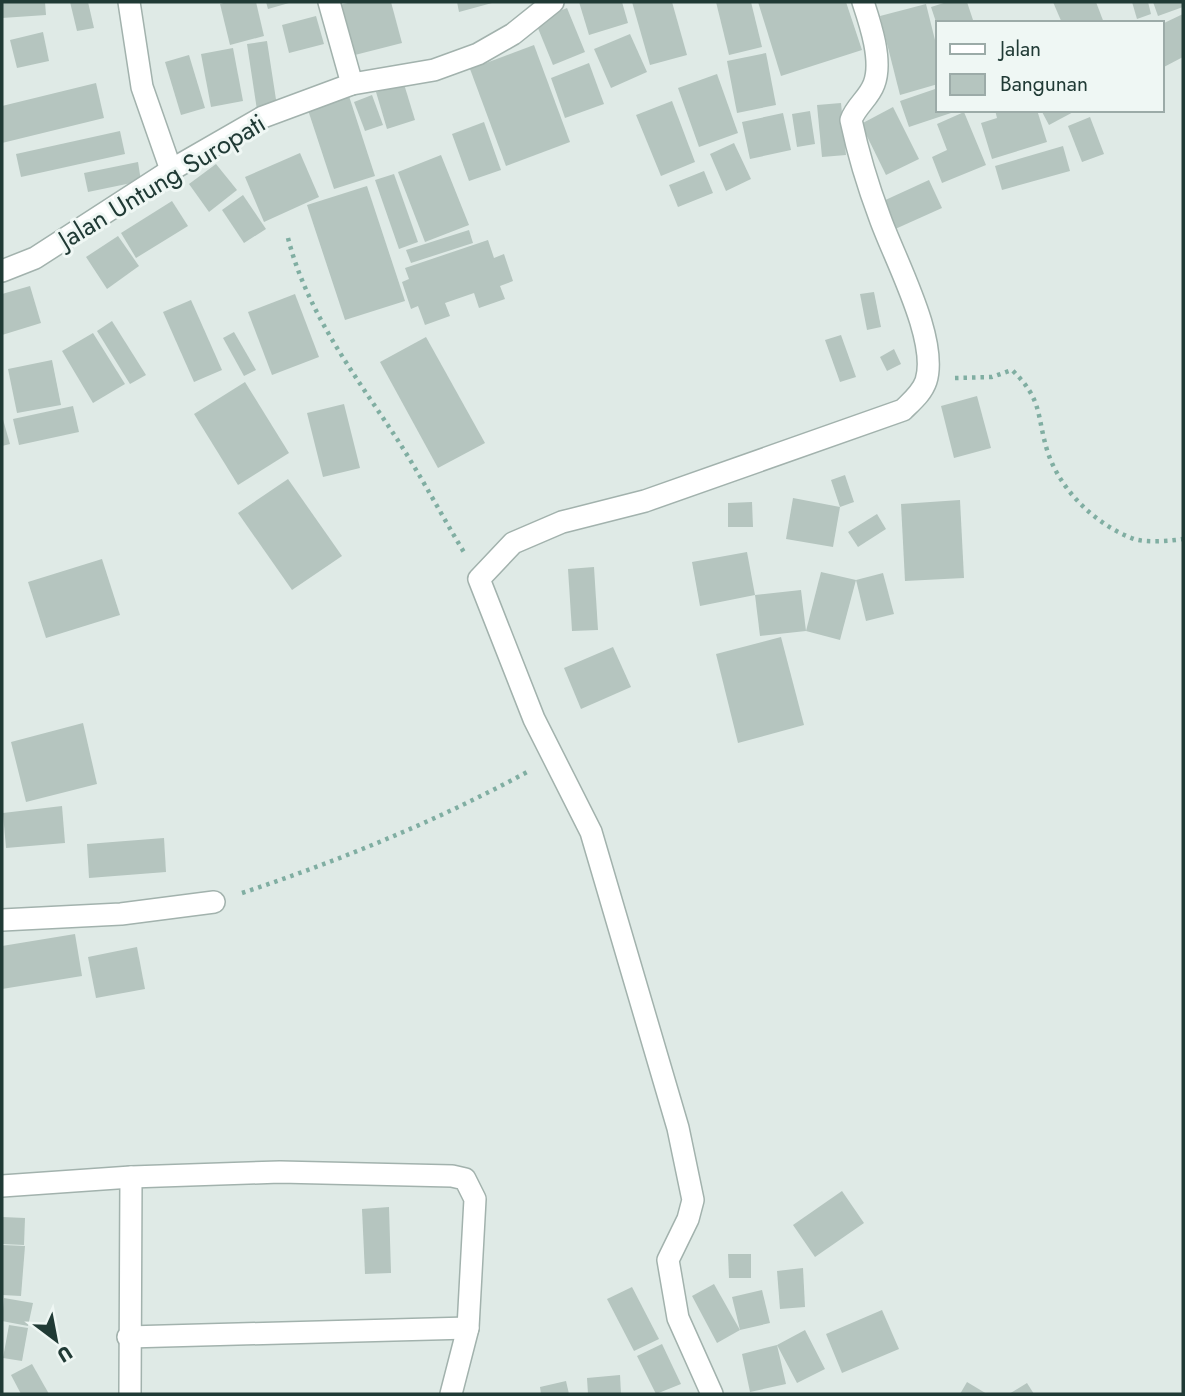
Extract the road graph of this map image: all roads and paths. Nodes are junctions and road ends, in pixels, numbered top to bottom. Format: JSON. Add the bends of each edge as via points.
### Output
{"nodes":[{"id":1,"x":129,"y":2,"type":"edge"},
{"id":2,"x":329,"y":2,"type":"edge"},
{"id":3,"x":553,"y":2,"type":"edge"},
{"id":4,"x":863,"y":2,"type":"edge"},
{"id":5,"x":352,"y":84,"type":"junction"},
{"id":6,"x":171,"y":170,"type":"junction"},
{"id":7,"x":288,"y":238,"type":"dead end"},
{"id":8,"x":2,"y":271,"type":"edge"},
{"id":9,"x":926,"y":379,"type":"junction"},
{"id":10,"x":1183,"y":540,"type":"edge"},
{"id":11,"x":480,"y":579,"type":"junction"},
{"id":12,"x":553,"y":758,"type":"junction"},
{"id":13,"x":214,"y":902,"type":"joint"},
{"id":14,"x":2,"y":920,"type":"edge"},
{"id":15,"x":131,"y":1177,"type":"junction"},
{"id":16,"x":2,"y":1186,"type":"edge"},
{"id":17,"x":468,"y":1328,"type":"junction"},
{"id":18,"x":128,"y":1337,"type":"junction"},
{"id":19,"x":706,"y":1392,"type":"edge"},
{"id":20,"x":130,"y":1394,"type":"edge"},
{"id":21,"x":452,"y":1394,"type":"edge"}],
"edges":[{"from":1,"to":6,"type":"street","via":[[142,87]]},
{"from":2,"to":5,"type":"street"},
{"from":3,"to":5,"type":"street","name":"Jalan Untung Suropati","via":[[513,34],[478,54],[434,70]]},
{"from":4,"to":9,"type":"street","via":[[877,70],[875,83],[851,120],[879,218],[916,307],[927,348]]},
{"from":5,"to":6,"type":"street","name":"Jalan Untung Suropati","via":[[263,117]]},
{"from":6,"to":8,"type":"street","name":"Jalan Untung Suropati","via":[[35,258]]},
{"from":7,"to":11,"type":"path","via":[[314,310]]},
{"from":9,"to":10,"type":"path","via":[[992,377],[1012,370],[1040,409],[1048,454],[1074,501],[1135,539]]},
{"from":9,"to":11,"type":"street","via":[[903,410],[645,501],[562,522],[513,543]]},
{"from":11,"to":12,"type":"street"},
{"from":12,"to":13,"type":"path","via":[[475,801],[341,860]]},
{"from":12,"to":19,"type":"street","via":[[591,832],[678,1128],[693,1200],[668,1259],[678,1318]]},
{"from":13,"to":14,"type":"street","via":[[121,914]]},
{"from":15,"to":16,"type":"street"},
{"from":15,"to":17,"type":"street","via":[[279,1172],[465,1179],[475,1199]]},
{"from":15,"to":18,"type":"street"},
{"from":17,"to":18,"type":"street"},
{"from":17,"to":21,"type":"street"},
{"from":18,"to":20,"type":"street"}]}
